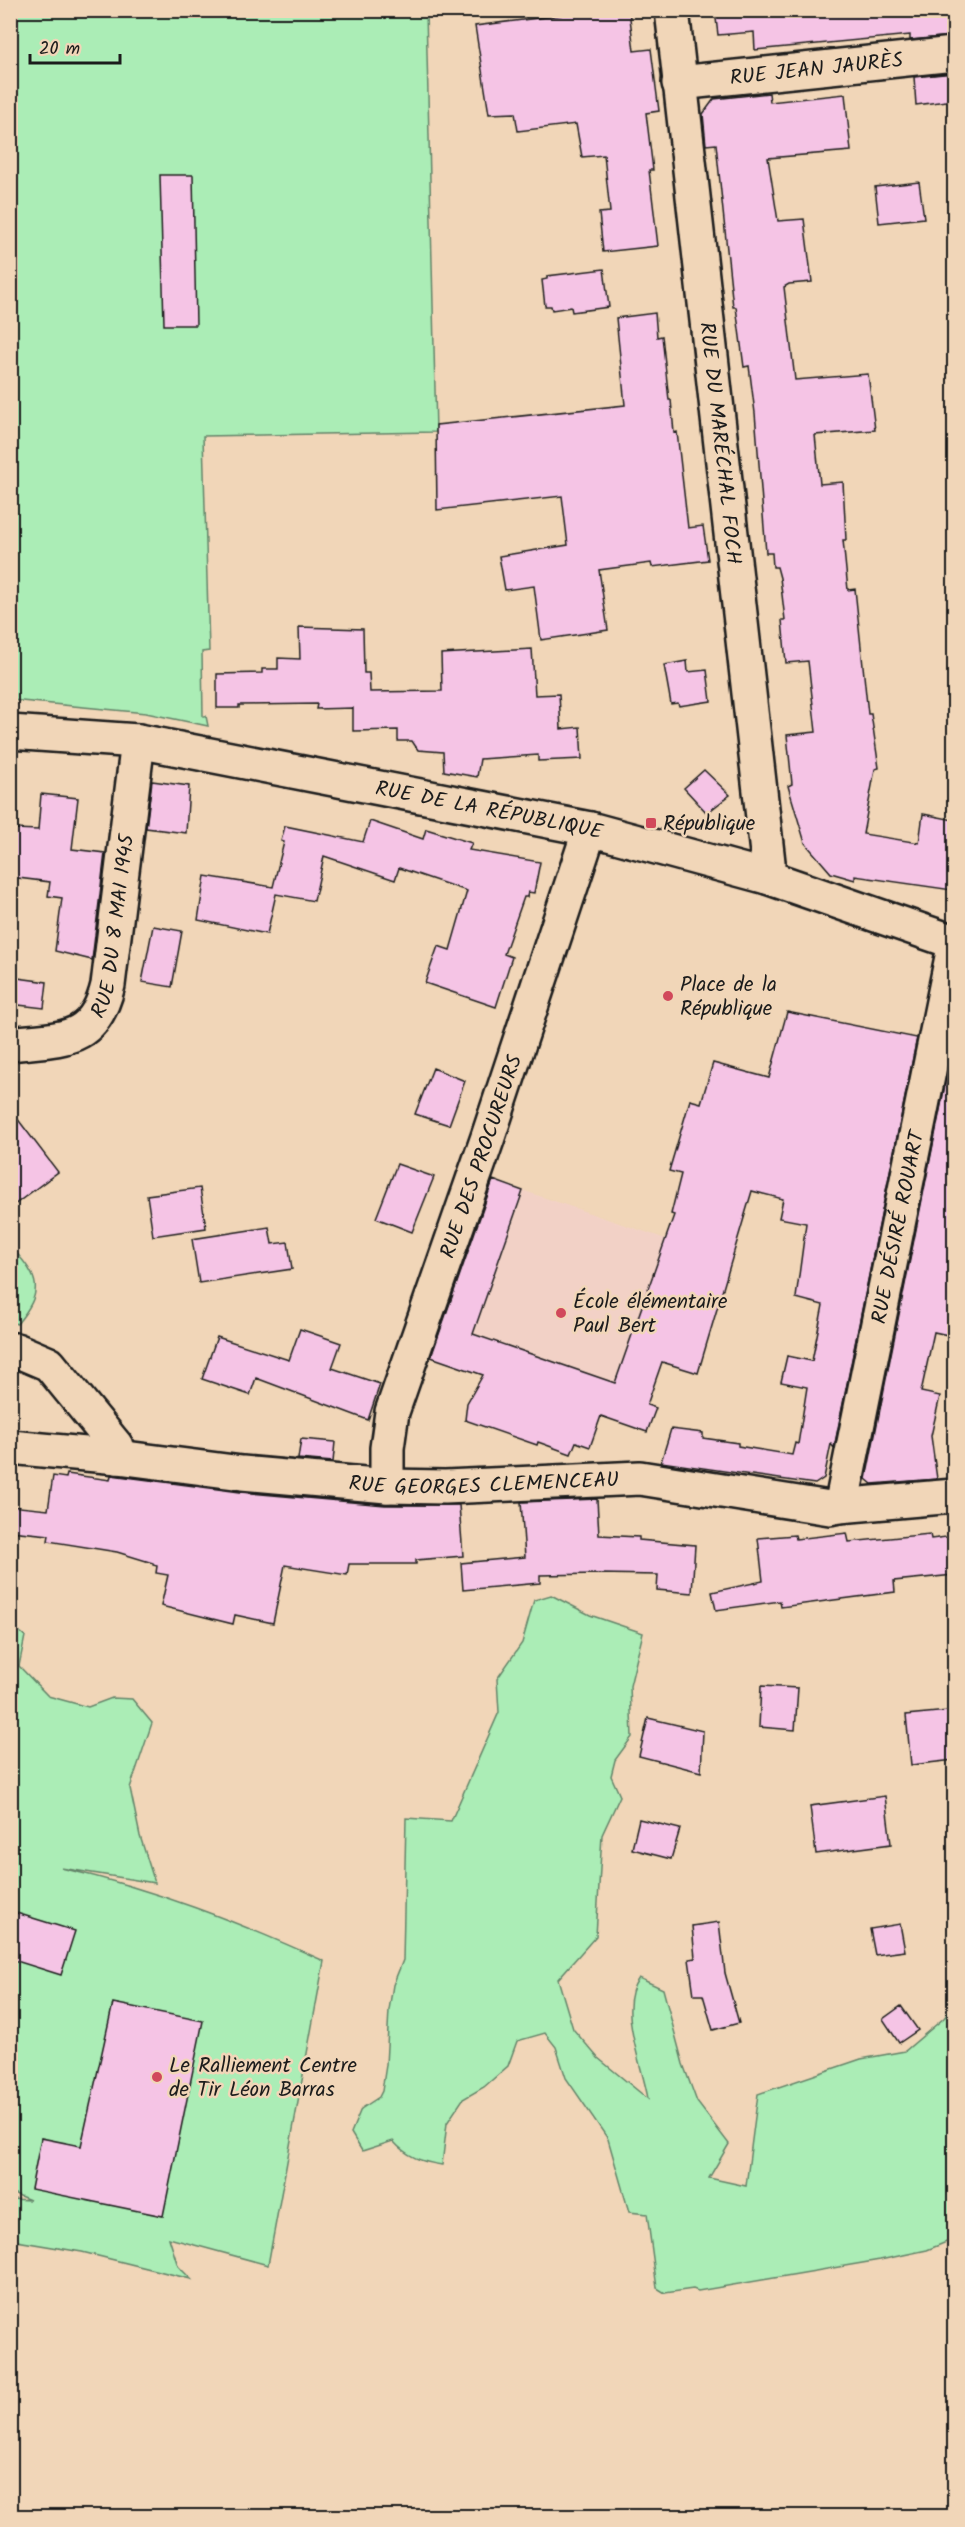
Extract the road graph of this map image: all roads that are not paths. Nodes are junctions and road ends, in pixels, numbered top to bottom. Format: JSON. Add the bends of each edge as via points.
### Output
{"nodes":[{"id":1,"x":672,"y":10,"type":"edge"},
{"id":2,"x":954,"y":54,"type":"edge"},
{"id":3,"x":679,"y":83,"type":"junction"},
{"id":4,"x":10,"y":732,"type":"edge"},
{"id":5,"x":138,"y":741,"type":"junction"},
{"id":6,"x":590,"y":829,"type":"junction"},
{"id":7,"x":767,"y":877,"type":"junction"},
{"id":8,"x":954,"y":942,"type":"edge"},
{"id":9,"x":954,"y":947,"type":"edge"},
{"id":10,"x":10,"y":1044,"type":"edge"},
{"id":11,"x":10,"y":1350,"type":"edge"},
{"id":12,"x":10,"y":1447,"type":"edge"},
{"id":13,"x":118,"y":1457,"type":"junction"},
{"id":14,"x":387,"y":1486,"type":"junction"},
{"id":15,"x":954,"y":1496,"type":"edge"},
{"id":16,"x":838,"y":1506,"type":"junction"}],
"edges":[{"from":1,"to":3,"type":"street","name":"RUE DU MARÉCHAL FOCH"},
{"from":2,"to":3,"type":"street","name":"RUE JEAN JAURÈS"},
{"from":3,"to":7,"type":"street","name":"RUE DU MARÉCHAL FOCH"},
{"from":4,"to":5,"type":"street","name":"RUE DE LA RÉPUBLIQUE"},
{"from":5,"to":6,"type":"street","name":"RUE DE LA RÉPUBLIQUE"},
{"from":5,"to":10,"type":"street","name":"RUE DU 8 MAI 1945","via":[[104,1004],[99,1015],[67,1038]]},
{"from":6,"to":7,"type":"street","name":"RUE DE LA RÉPUBLIQUE"},
{"from":6,"to":14,"type":"street","name":"RUE DES PROCUREURS","via":[[392,1412]]},
{"from":7,"to":8,"type":"street","name":"RUE DE LA RÉPUBLIQUE"},
{"from":9,"to":16,"type":"street","name":"RUE DÉSIRÉ ROUART","via":[[846,1486]]},
{"from":11,"to":13,"type":"street","via":[[49,1364],[116,1446]]},
{"from":12,"to":13,"type":"street","name":"RUE GEORGES CLEMENCEAU"},
{"from":13,"to":14,"type":"street","name":"RUE GEORGES CLEMENCEAU"},
{"from":14,"to":16,"type":"street","name":"RUE GEORGES CLEMENCEAU","via":[[640,1478],[830,1508]]},
{"from":15,"to":16,"type":"street","name":"RUE GEORGES CLEMENCEAU"}]}
